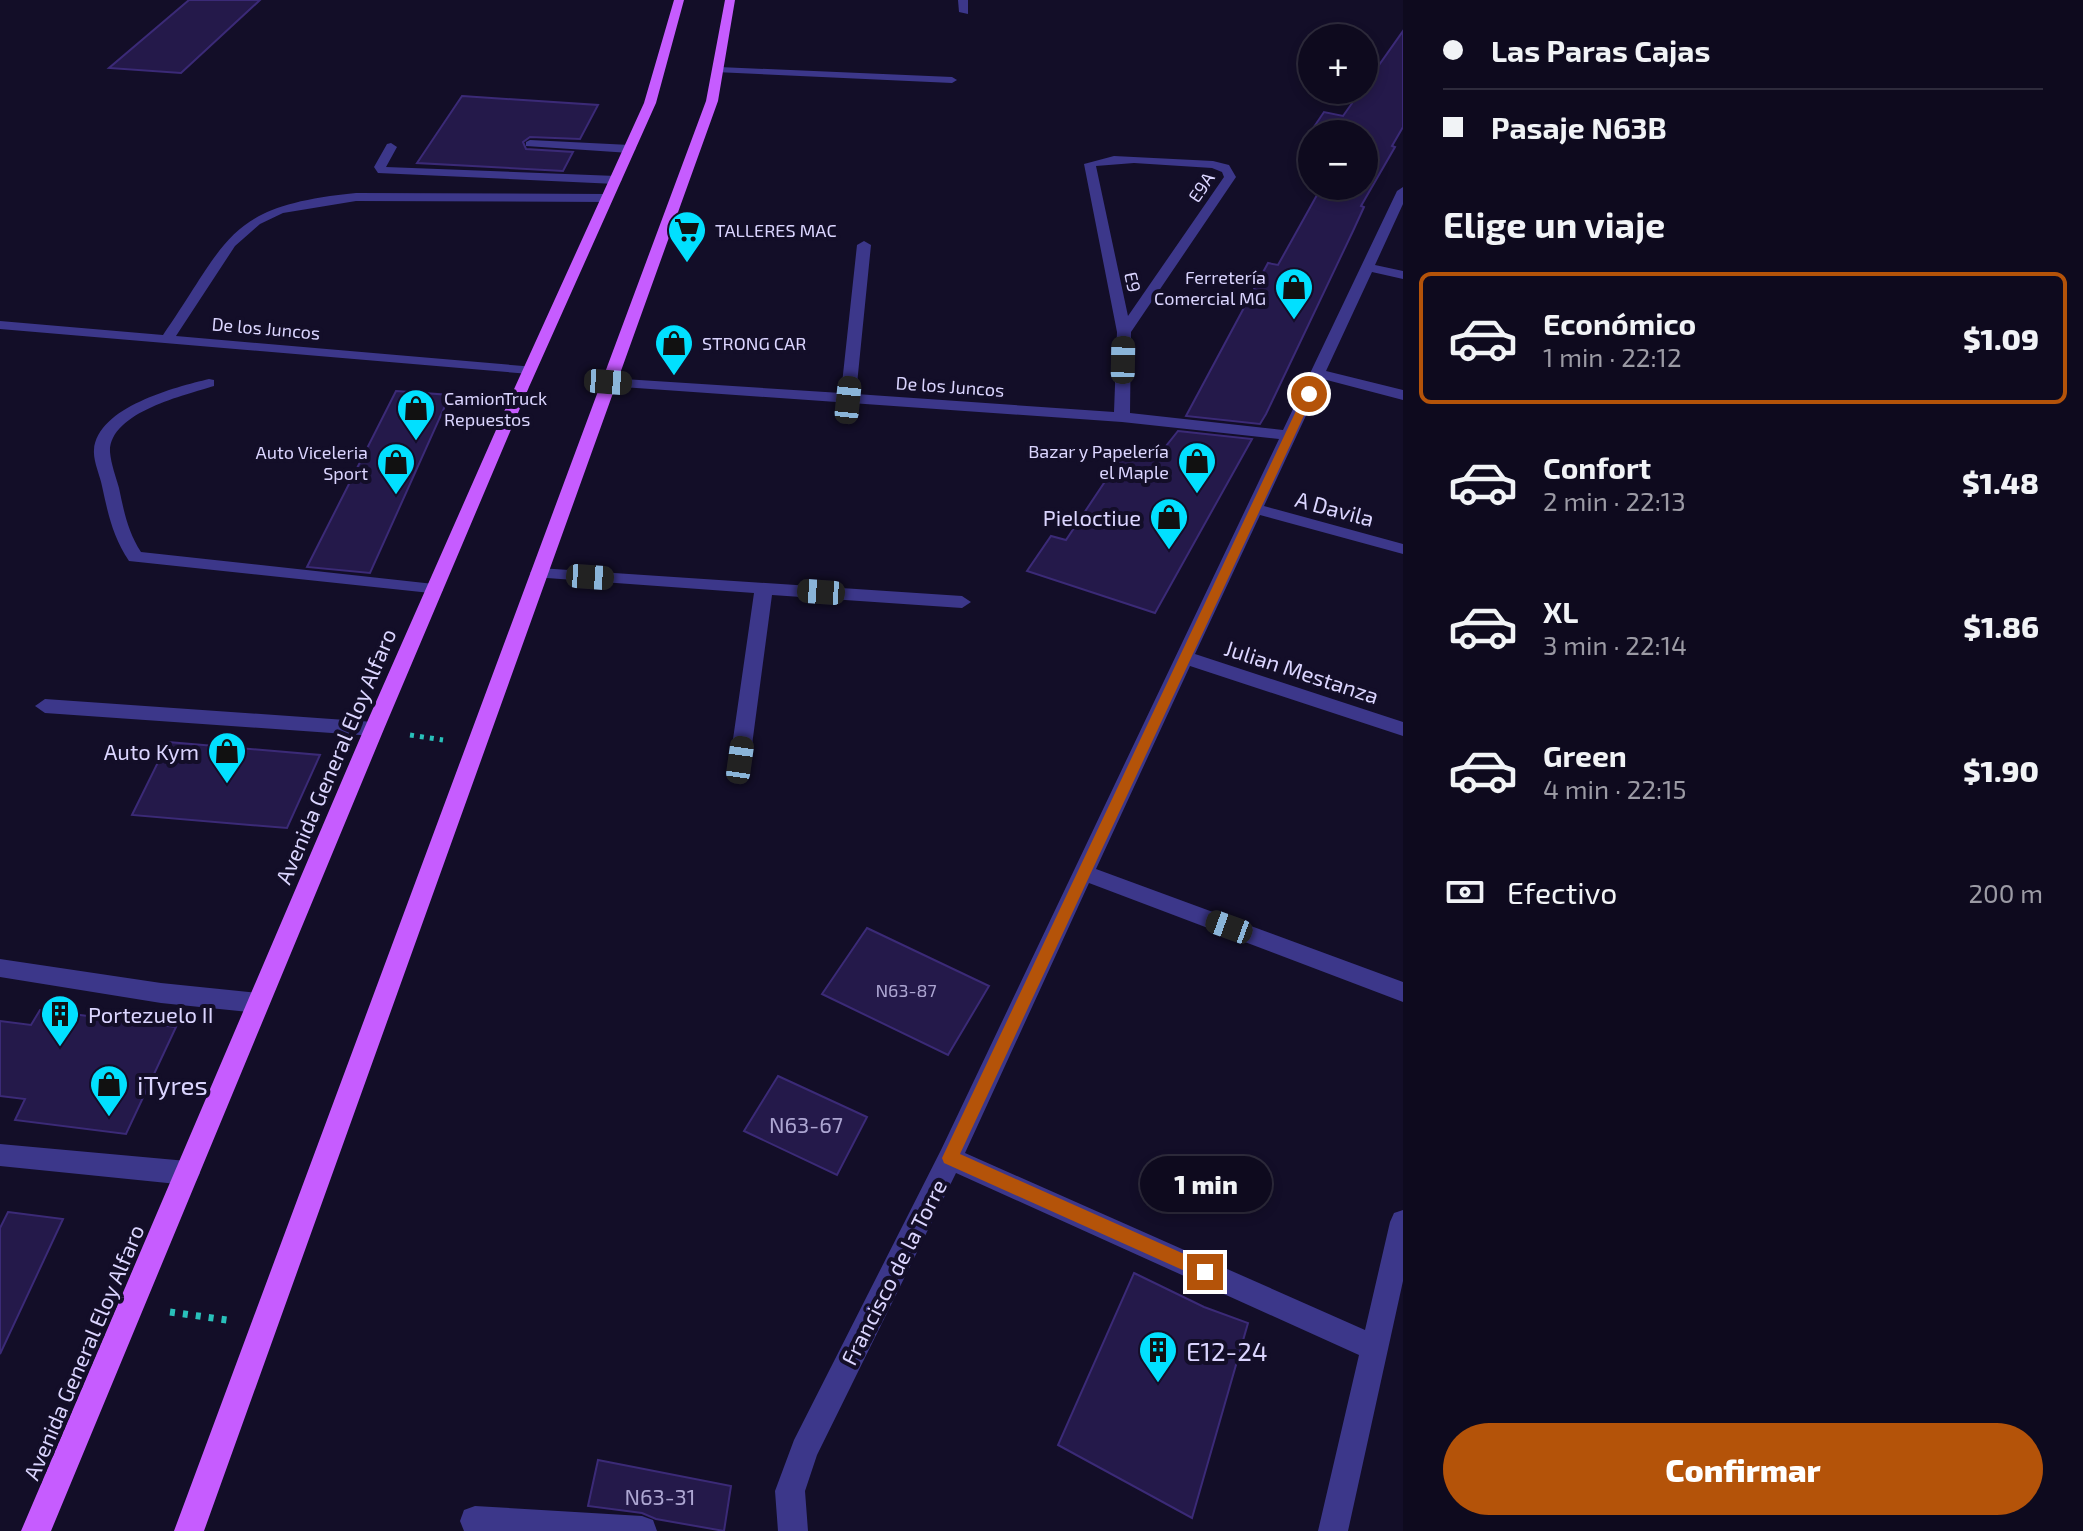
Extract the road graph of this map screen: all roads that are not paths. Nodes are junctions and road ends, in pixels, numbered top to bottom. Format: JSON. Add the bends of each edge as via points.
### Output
{"nodes":[{"id":1,"x":679,"y":0,"type":"edge"},
{"id":2,"x":730,"y":0,"type":"edge"},
{"id":3,"x":963,"y":0,"type":"edge"},
{"id":4,"x":964,"y":12,"type":"dead end"},
{"id":5,"x":719,"y":70,"type":"junction"},
{"id":6,"x":952,"y":80,"type":"dead end"},
{"id":7,"x":530,"y":144,"type":"dead end"},
{"id":8,"x":391,"y":147,"type":"dead end"},
{"id":9,"x":630,"y":149,"type":"junction"},
{"id":10,"x":1096,"y":160,"type":"joint"},
{"id":11,"x":611,"y":189,"type":"junction"},
{"id":12,"x":1403,"y":191,"type":"edge"},
{"id":13,"x":864,"y":245,"type":"dead end"},
{"id":14,"x":1367,"y":267,"type":"junction"},
{"id":15,"x":1403,"y":275,"type":"edge"},
{"id":16,"x":0,"y":325,"type":"edge"},
{"id":17,"x":1124,"y":332,"type":"junction"},
{"id":18,"x":166,"y":340,"type":"junction"},
{"id":19,"x":530,"y":370,"type":"junction"},
{"id":20,"x":1318,"y":373,"type":"junction"},
{"id":21,"x":608,"y":382,"type":"junction"},
{"id":22,"x":209,"y":383,"type":"dead end"},
{"id":23,"x":1403,"y":395,"type":"edge"},
{"id":24,"x":848,"y":400,"type":"junction"},
{"id":25,"x":1122,"y":417,"type":"junction"},
{"id":26,"x":1290,"y":435,"type":"junction"},
{"id":27,"x":1256,"y":509,"type":"junction"},
{"id":28,"x":1403,"y":549,"type":"edge"},
{"id":29,"x":539,"y":573,"type":"junction"},
{"id":30,"x":764,"y":588,"type":"junction"},
{"id":31,"x":434,"y":590,"type":"junction"},
{"id":32,"x":962,"y":602,"type":"dead end"},
{"id":33,"x":1186,"y":658,"type":"junction"},
{"id":34,"x":45,"y":706,"type":"dead end"},
{"id":35,"x":374,"y":729,"type":"junction"},
{"id":36,"x":1403,"y":729,"type":"edge"},
{"id":37,"x":740,"y":760,"type":"dead end"},
{"id":38,"x":1085,"y":873,"type":"junction"},
{"id":39,"x":0,"y":968,"type":"edge"},
{"id":40,"x":1403,"y":992,"type":"edge"},
{"id":41,"x":258,"y":1003,"type":"junction"},
{"id":42,"x":0,"y":1155,"type":"edge"},
{"id":43,"x":950,"y":1158,"type":"junction"},
{"id":44,"x":187,"y":1173,"type":"junction"},
{"id":45,"x":1403,"y":1222,"type":"edge"},
{"id":46,"x":1374,"y":1348,"type":"junction"},
{"id":47,"x":475,"y":1521,"type":"dead end"},
{"id":48,"x":36,"y":1531,"type":"edge"},
{"id":49,"x":189,"y":1531,"type":"edge"},
{"id":50,"x":642,"y":1531,"type":"edge"},
{"id":51,"x":793,"y":1531,"type":"edge"},
{"id":52,"x":1333,"y":1531,"type":"edge"}],
"edges":[{"from":1,"to":9,"type":"main road","name":"Avenida General Eloy Alfaro","via":[[650,103]]},
{"from":2,"to":5,"type":"main road"},
{"from":3,"to":4,"type":"street"},
{"from":5,"to":6,"type":"street"},
{"from":5,"to":21,"type":"main road"},
{"from":7,"to":9,"type":"street"},
{"from":8,"to":11,"type":"street","via":[[382,170]]},
{"from":9,"to":11,"type":"main road","name":"Avenida General Eloy Alfaro"},
{"from":10,"to":17,"type":"street","name":"E9","via":[[1089,169]]},
{"from":10,"to":17,"type":"street","name":"E9A","via":[[1204,163],[1222,167],[1230,177]]},
{"from":11,"to":18,"type":"street","via":[[356,197],[288,209],[254,221],[233,240]]},
{"from":11,"to":19,"type":"main road","name":"Avenida General Eloy Alfaro"},
{"from":12,"to":14,"type":"street","name":"Francisco de la Torre"},
{"from":13,"to":24,"type":"street"},
{"from":14,"to":15,"type":"street"},
{"from":14,"to":20,"type":"street","name":"Francisco de la Torre"},
{"from":16,"to":18,"type":"street","name":"De los Juncos"},
{"from":17,"to":25,"type":"street","name":"E9"},
{"from":18,"to":19,"type":"street","name":"De los Juncos"},
{"from":19,"to":31,"type":"main road","name":"Avenida General Eloy Alfaro"},
{"from":20,"to":23,"type":"street"},
{"from":20,"to":26,"type":"street","name":"Francisco de la Torre"},
{"from":21,"to":24,"type":"street","name":"De los Juncos"},
{"from":21,"to":29,"type":"main road"},
{"from":22,"to":31,"type":"street","via":[[147,402],[104,437],[102,450],[121,534],[135,557]]},
{"from":24,"to":25,"type":"street","name":"De los Juncos"},
{"from":25,"to":26,"type":"street","name":"De los Juncos"},
{"from":26,"to":27,"type":"street","name":"Francisco de la Torre"},
{"from":27,"to":28,"type":"street","name":"A Davila"},
{"from":27,"to":33,"type":"street","name":"Francisco de la Torre"},
{"from":29,"to":30,"type":"street"},
{"from":29,"to":49,"type":"main road"},
{"from":30,"to":32,"type":"street"},
{"from":30,"to":37,"type":"street"},
{"from":31,"to":35,"type":"main road","name":"Avenida General Eloy Alfaro"},
{"from":33,"to":36,"type":"street","name":"Julian Mestanza"},
{"from":33,"to":38,"type":"street","name":"Francisco de la Torre"},
{"from":34,"to":35,"type":"street"},
{"from":35,"to":41,"type":"main road","name":"Avenida General Eloy Alfaro"},
{"from":38,"to":40,"type":"street"},
{"from":38,"to":43,"type":"street","name":"Francisco de la Torre"},
{"from":39,"to":41,"type":"street"},
{"from":41,"to":44,"type":"main road","name":"Avenida General Eloy Alfaro"},
{"from":42,"to":44,"type":"street"},
{"from":43,"to":46,"type":"street"},
{"from":43,"to":51,"type":"street","name":"Francisco de la Torre","via":[[804,1450],[790,1491]]},
{"from":44,"to":48,"type":"main road","name":"Avenida General Eloy Alfaro"},
{"from":45,"to":46,"type":"street"},
{"from":46,"to":52,"type":"street"},
{"from":47,"to":50,"type":"street"}]}
